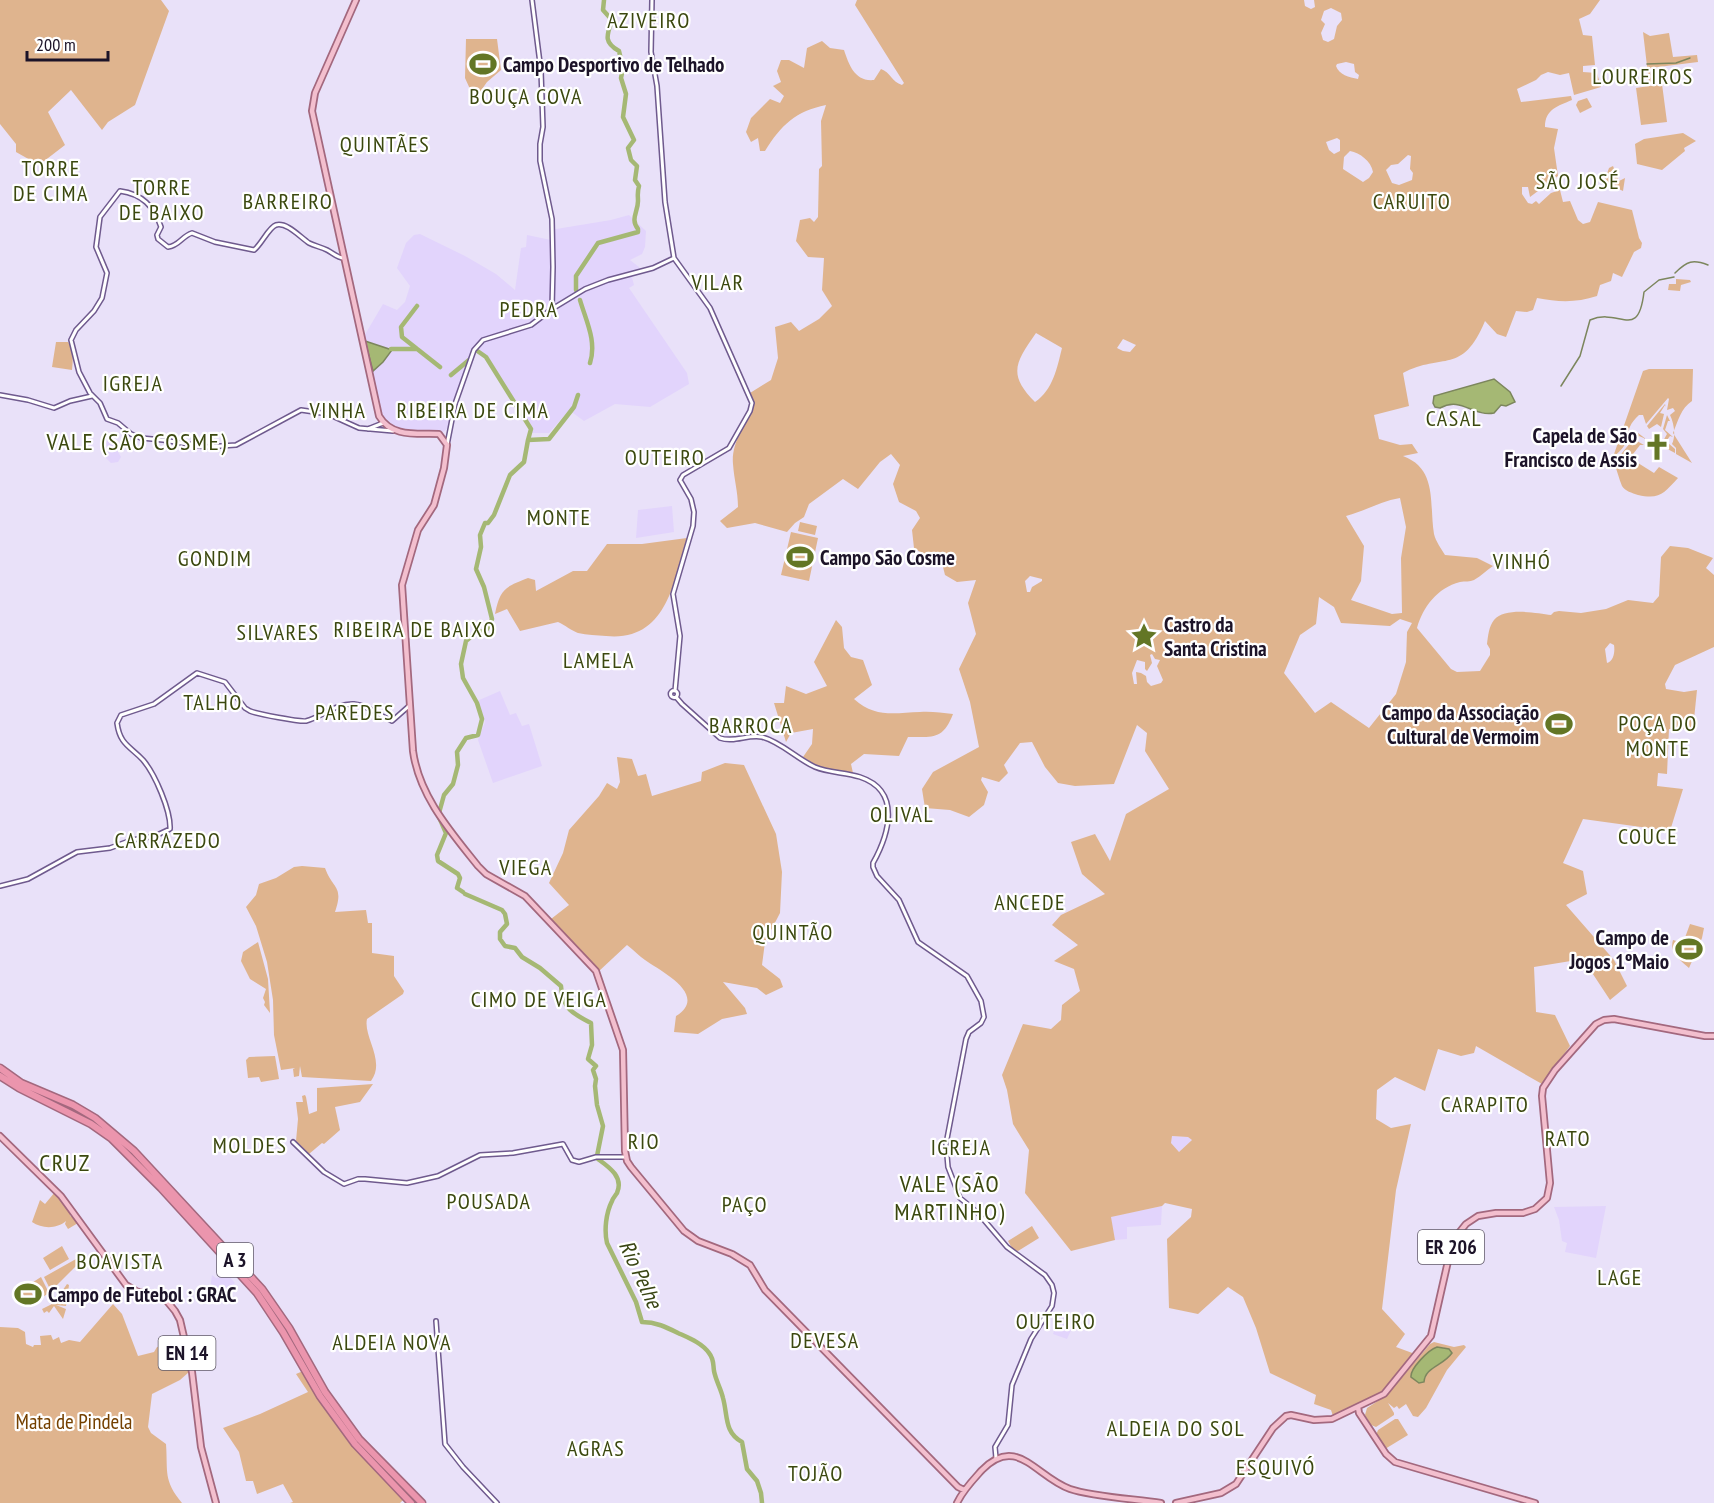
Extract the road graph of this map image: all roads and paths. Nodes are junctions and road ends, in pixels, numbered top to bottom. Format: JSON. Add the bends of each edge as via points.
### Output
{"nodes":[{"id":1,"x":356,"y":0,"type":"edge"},
{"id":2,"x":532,"y":0,"type":"edge"},
{"id":3,"x":652,"y":0,"type":"edge"},
{"id":4,"x":344,"y":258,"type":"junction"},
{"id":5,"x":674,"y":258,"type":"junction"},
{"id":6,"x":552,"y":309,"type":"junction"},
{"id":7,"x":0,"y":395,"type":"edge"},
{"id":8,"x":92,"y":396,"type":"junction"},
{"id":9,"x":379,"y":416,"type":"junction"},
{"id":10,"x":383,"y":423,"type":"junction"},
{"id":11,"x":374,"y":425,"type":"junction"},
{"id":12,"x":367,"y":429,"type":"junction"},
{"id":13,"x":376,"y":430,"type":"junction"},
{"id":14,"x":393,"y":431,"type":"junction"},
{"id":15,"x":450,"y":431,"type":"junction"},
{"id":16,"x":441,"y":436,"type":"junction"},
{"id":17,"x":447,"y":445,"type":"junction"},
{"id":18,"x":411,"y":705,"type":"junction"},
{"id":19,"x":0,"y":886,"type":"edge"},
{"id":20,"x":1714,"y":1036,"type":"edge"},
{"id":21,"x":0,"y":1068,"type":"edge"},
{"id":22,"x":0,"y":1076,"type":"edge"},
{"id":23,"x":0,"y":1136,"type":"edge"},
{"id":24,"x":292,"y":1142,"type":"dead end"},
{"id":25,"x":626,"y":1157,"type":"junction"},
{"id":26,"x":436,"y":1321,"type":"dead end"},
{"id":27,"x":1370,"y":1402,"type":"junction"},
{"id":28,"x":1358,"y":1407,"type":"junction"},
{"id":29,"x":1341,"y":1415,"type":"junction"},
{"id":30,"x":1362,"y":1415,"type":"junction"},
{"id":31,"x":996,"y":1458,"type":"junction"},
{"id":32,"x":970,"y":1483,"type":"junction"},
{"id":33,"x":958,"y":1485,"type":"junction"},
{"id":34,"x":964,"y":1490,"type":"junction"},
{"id":35,"x":958,"y":1502,"type":"edge"},
{"id":36,"x":216,"y":1503,"type":"edge"},
{"id":37,"x":411,"y":1503,"type":"edge"},
{"id":38,"x":422,"y":1503,"type":"edge"},
{"id":39,"x":497,"y":1503,"type":"edge"},
{"id":40,"x":1161,"y":1503,"type":"edge"},
{"id":41,"x":1176,"y":1503,"type":"edge"},
{"id":42,"x":1535,"y":1503,"type":"edge"}],
"edges":[{"from":1,"to":4,"type":"main road","via":[[312,105]]},
{"from":2,"to":6,"type":"street","via":[[541,71],[540,161],[552,219]]},
{"from":3,"to":5,"type":"street","via":[[651,52]]},
{"from":4,"to":8,"type":"street","via":[[309,243],[285,225],[271,228],[254,250],[192,233],[168,247],[158,239],[161,227],[149,204],[136,194],[120,191],[100,217],[96,247],[107,273],[102,298],[71,340],[79,372]]},
{"from":4,"to":9,"type":"main road"},
{"from":5,"to":6,"type":"street","via":[[585,289]]},
{"from":5,"to":31,"type":"street","via":[[710,308],[752,403],[729,448],[680,480],[694,512],[673,594],[680,636],[675,691],[671,695],[724,739],[763,738],[815,767],[864,778],[880,789],[888,806],[887,828],[873,867],[880,881],[899,900],[922,945],[967,976],[981,1001],[984,1017],[966,1039],[946,1144],[948,1167],[960,1198],[1007,1247],[1045,1275],[1052,1285],[1054,1299],[1031,1338],[1012,1385],[1008,1425],[994,1447]]},
{"from":6,"to":15,"type":"street","via":[[528,326],[478,344]]},
{"from":7,"to":8,"type":"street","via":[[54,408]]},
{"from":8,"to":12,"type":"street","via":[[100,403],[105,417],[136,437],[199,447],[236,445],[301,410],[328,414]]},
{"from":9,"to":10,"type":"main road"},
{"from":9,"to":11,"type":"street"},
{"from":10,"to":11,"type":"street"},
{"from":10,"to":13,"type":"street"},
{"from":10,"to":14,"type":"main road"},
{"from":11,"to":12,"type":"street"},
{"from":12,"to":13,"type":"street"},
{"from":13,"to":14,"type":"street"},
{"from":14,"to":16,"type":"main road"},
{"from":15,"to":16,"type":"street"},
{"from":15,"to":17,"type":"street"},
{"from":16,"to":17,"type":"main road"},
{"from":17,"to":18,"type":"main road","via":[[435,505],[418,530],[402,585]]},
{"from":18,"to":19,"type":"street","via":[[392,721],[365,706],[352,704],[306,721],[290,720],[250,711],[225,682],[196,674],[154,704],[125,713],[117,723],[122,741],[146,763],[161,791],[170,829],[110,848],[77,852],[28,879]]},
{"from":18,"to":25,"type":"main road","via":[[414,758],[434,808],[482,871],[525,896],[596,971],[621,1042]]},
{"from":20,"to":27,"type":"main road","number":"ER 206","via":[[1614,1019],[1590,1029],[1542,1092],[1550,1183],[1547,1198],[1530,1211],[1482,1215],[1466,1224],[1451,1248],[1429,1340],[1384,1394]]},
{"from":21,"to":38,"type":"highway","number":"A 3","via":[[21,1083],[95,1118],[134,1151],[262,1289],[359,1439]]},
{"from":22,"to":37,"type":"highway","number":"A 3","via":[[91,1124],[111,1138],[153,1180],[257,1293],[320,1396],[355,1444]]},
{"from":23,"to":36,"type":"main road","number":"EN 14","via":[[61,1196],[126,1285],[166,1300],[178,1316],[192,1372],[201,1447]]},
{"from":24,"to":25,"type":"street","via":[[324,1172],[344,1184],[357,1179],[401,1184],[438,1176],[480,1155],[563,1144],[572,1160],[579,1162],[596,1157]]},
{"from":25,"to":33,"type":"main road","via":[[684,1231],[750,1265],[765,1290]]},
{"from":26,"to":39,"type":"street","via":[[445,1444]]},
{"from":27,"to":28,"type":"main road","number":"ER 206"},
{"from":27,"to":30,"type":"main road"},
{"from":28,"to":29,"type":"main road","number":"ER 206"},
{"from":28,"to":30,"type":"main road"},
{"from":29,"to":30,"type":"main road"},
{"from":29,"to":41,"type":"main road","number":"ER 206","via":[[1314,1420],[1286,1416],[1272,1428],[1236,1485],[1221,1493]]},
{"from":30,"to":42,"type":"main road","via":[[1395,1462]]},
{"from":31,"to":32,"type":"main road"},
{"from":31,"to":40,"type":"main road","via":[[1016,1456],[1070,1489]]},
{"from":32,"to":33,"type":"main road"},
{"from":32,"to":34,"type":"main road"},
{"from":33,"to":34,"type":"main road"},
{"from":33,"to":35,"type":"main road"},
{"from":34,"to":35,"type":"main road"}]}
